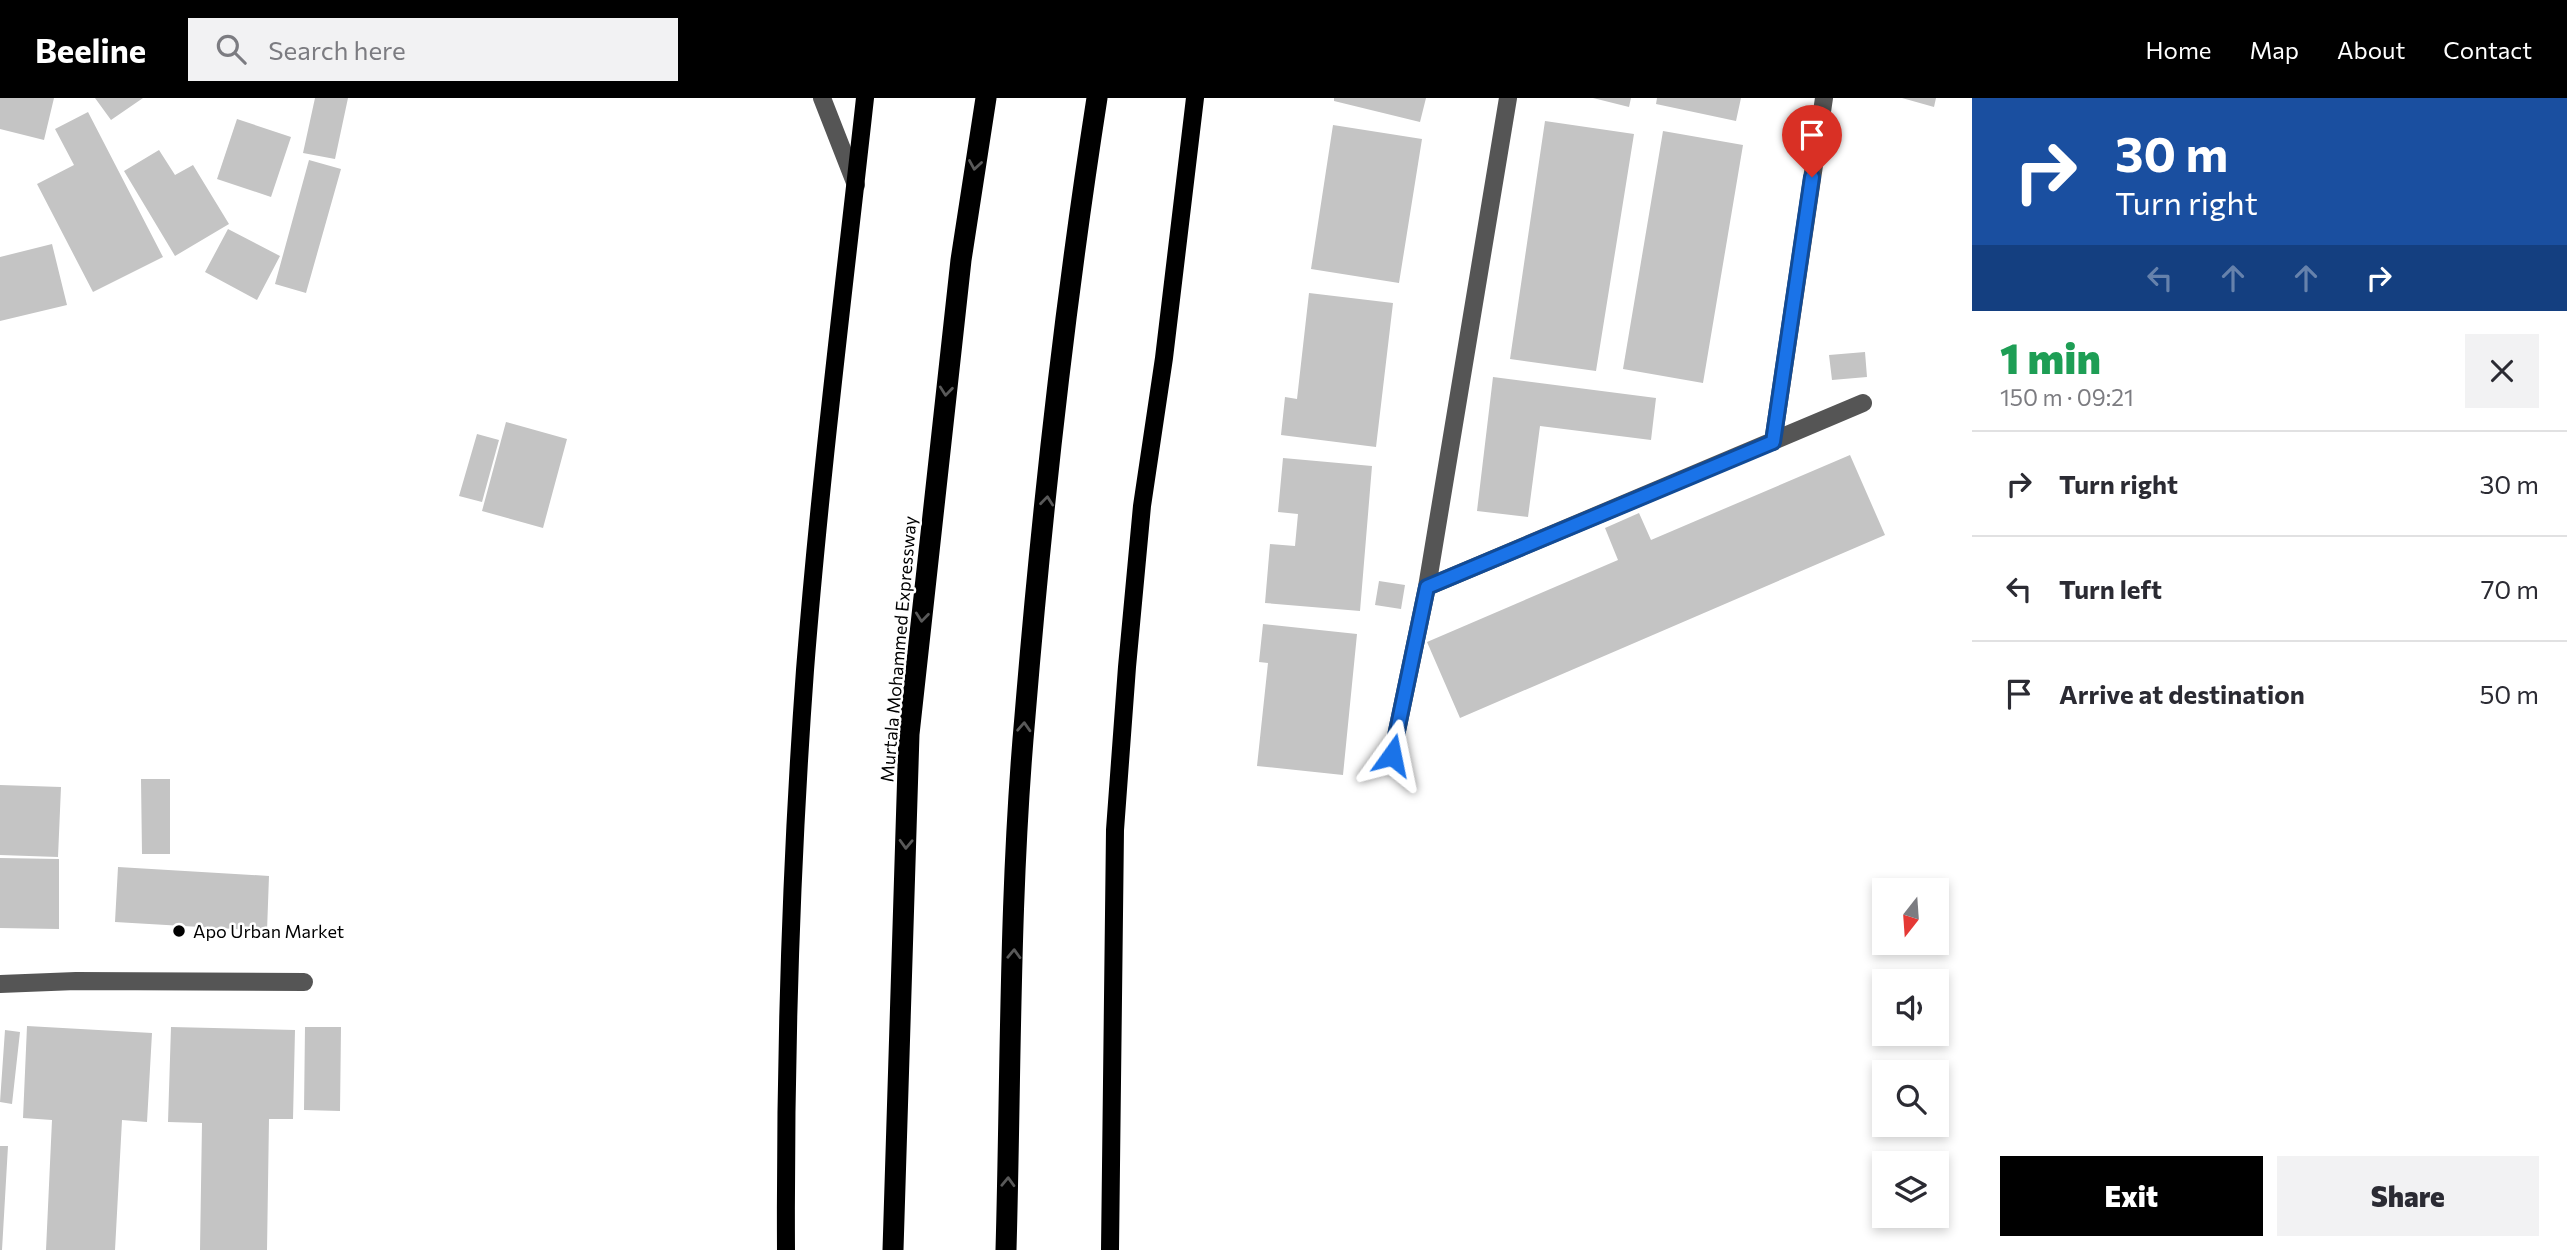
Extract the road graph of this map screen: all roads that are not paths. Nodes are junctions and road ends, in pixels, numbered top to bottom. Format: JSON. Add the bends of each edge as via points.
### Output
{"nodes":[{"id":1,"x":822,"y":98,"type":"edge"},
{"id":2,"x":866,"y":98,"type":"edge"},
{"id":3,"x":986,"y":98,"type":"edge"},
{"id":4,"x":1097,"y":98,"type":"edge"},
{"id":5,"x":1195,"y":98,"type":"edge"},
{"id":6,"x":1508,"y":98,"type":"edge"},
{"id":7,"x":1824,"y":98,"type":"edge"},
{"id":8,"x":856,"y":185,"type":"junction"},
{"id":9,"x":1863,"y":403,"type":"dead end"},
{"id":10,"x":1773,"y":442,"type":"junction"},
{"id":11,"x":1427,"y":587,"type":"junction"},
{"id":12,"x":1392,"y":755,"type":"dead end"},
{"id":13,"x":304,"y":982,"type":"dead end"},
{"id":14,"x":0,"y":984,"type":"edge"},
{"id":15,"x":786,"y":1250,"type":"edge"},
{"id":16,"x":893,"y":1250,"type":"edge"},
{"id":17,"x":1006,"y":1250,"type":"edge"},
{"id":18,"x":1110,"y":1250,"type":"edge"}],
"edges":[{"from":1,"to":8,"type":"street"},
{"from":2,"to":8,"type":"main road"},
{"from":3,"to":16,"type":"highway","name":"Murtala Mohammed Expressway","one_way":true,"via":[[961,260],[909,734]]},
{"from":17,"to":4,"type":"highway","one_way":true,"via":[[1024,717],[1072,261]]},
{"from":5,"to":18,"type":"main road","via":[[1142,506],[1125,694],[1115,830]]},
{"from":6,"to":11,"type":"street"},
{"from":7,"to":10,"type":"street"},
{"from":8,"to":15,"type":"main road","via":[[805,669],[790,923]]},
{"from":9,"to":10,"type":"street"},
{"from":10,"to":11,"type":"street"},
{"from":11,"to":12,"type":"street"},
{"from":13,"to":14,"type":"street"}]}
